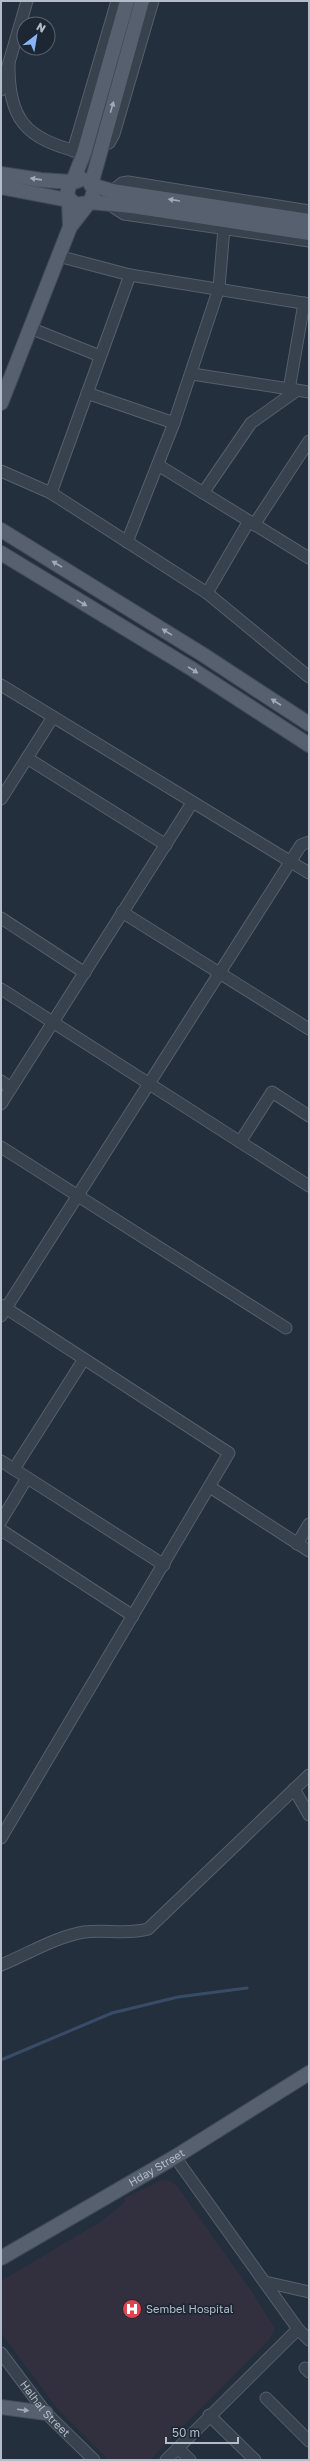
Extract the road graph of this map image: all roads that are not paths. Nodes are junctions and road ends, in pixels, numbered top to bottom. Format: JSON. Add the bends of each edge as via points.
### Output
{"nodes":[{"id":1,"x":27,"y":1,"type":"edge"},
{"id":2,"x":117,"y":1,"type":"edge"},
{"id":3,"x":126,"y":1,"type":"edge"},
{"id":4,"x":142,"y":1,"type":"edge"},
{"id":5,"x":153,"y":1,"type":"edge"},
{"id":6,"x":9,"y":62,"type":"junction"},
{"id":7,"x":1,"y":90,"type":"edge"},
{"id":8,"x":101,"y":145,"type":"junction"},
{"id":9,"x":79,"y":152,"type":"junction"},
{"id":10,"x":1,"y":174,"type":"edge"},
{"id":11,"x":72,"y":181,"type":"junction"},
{"id":12,"x":91,"y":186,"type":"junction"},
{"id":13,"x":1,"y":187,"type":"edge"},
{"id":14,"x":109,"y":197,"type":"junction"},
{"id":15,"x":69,"y":200,"type":"junction"},
{"id":16,"x":89,"y":202,"type":"junction"},
{"id":17,"x":309,"y":211,"type":"edge"},
{"id":18,"x":309,"y":221,"type":"edge"},
{"id":19,"x":70,"y":227,"type":"junction"},
{"id":20,"x":224,"y":228,"type":"junction"},
{"id":21,"x":309,"y":233,"type":"edge"},
{"id":22,"x":309,"y":241,"type":"edge"},
{"id":23,"x":58,"y":256,"type":"junction"},
{"id":24,"x":130,"y":275,"type":"junction"},
{"id":25,"x":219,"y":288,"type":"junction"},
{"id":26,"x":306,"y":303,"type":"edge"},
{"id":27,"x":30,"y":328,"type":"junction"},
{"id":28,"x":100,"y":356,"type":"junction"},
{"id":29,"x":192,"y":374,"type":"junction"},
{"id":30,"x":293,"y":390,"type":"junction"},
{"id":31,"x":87,"y":392,"type":"junction"},
{"id":32,"x":309,"y":392,"type":"edge"},
{"id":33,"x":1,"y":403,"type":"edge"},
{"id":34,"x":174,"y":423,"type":"junction"},
{"id":35,"x":309,"y":441,"type":"edge"},
{"id":36,"x":158,"y":465,"type":"junction"},
{"id":37,"x":1,"y":471,"type":"edge"},
{"id":38,"x":51,"y":493,"type":"junction"},
{"id":39,"x":203,"y":493,"type":"junction"},
{"id":40,"x":251,"y":523,"type":"junction"},
{"id":41,"x":1,"y":530,"type":"edge"},
{"id":42,"x":127,"y":542,"type":"junction"},
{"id":43,"x":1,"y":553,"type":"edge"},
{"id":44,"x":309,"y":558,"type":"edge"},
{"id":45,"x":207,"y":593,"type":"junction"},
{"id":46,"x":309,"y":677,"type":"edge"},
{"id":47,"x":1,"y":685,"type":"edge"},
{"id":48,"x":52,"y":717,"type":"junction"},
{"id":49,"x":309,"y":724,"type":"edge"},
{"id":50,"x":309,"y":745,"type":"edge"},
{"id":51,"x":27,"y":758,"type":"junction"},
{"id":52,"x":2,"y":795,"type":"edge"},
{"id":53,"x":192,"y":803,"type":"junction"},
{"id":54,"x":309,"y":842,"type":"edge"},
{"id":55,"x":166,"y":845,"type":"junction"},
{"id":56,"x":290,"y":862,"type":"junction"},
{"id":57,"x":309,"y":873,"type":"edge"},
{"id":58,"x":122,"y":912,"type":"junction"},
{"id":59,"x":1,"y":918,"type":"edge"},
{"id":60,"x":219,"y":972,"type":"junction"},
{"id":61,"x":85,"y":973,"type":"junction"},
{"id":62,"x":1,"y":989,"type":"edge"},
{"id":63,"x":53,"y":1022,"type":"junction"},
{"id":64,"x":309,"y":1029,"type":"edge"},
{"id":65,"x":1,"y":1081,"type":"edge"},
{"id":66,"x":148,"y":1083,"type":"junction"},
{"id":67,"x":11,"y":1088,"type":"junction"},
{"id":68,"x":1,"y":1104,"type":"edge"},
{"id":69,"x":309,"y":1116,"type":"edge"},
{"id":70,"x":240,"y":1142,"type":"junction"},
{"id":71,"x":1,"y":1147,"type":"edge"},
{"id":72,"x":309,"y":1186,"type":"edge"},
{"id":73,"x":77,"y":1195,"type":"junction"},
{"id":74,"x":3,"y":1310,"type":"edge"},
{"id":75,"x":286,"y":1328,"type":"dead end"},
{"id":76,"x":84,"y":1359,"type":"junction"},
{"id":77,"x":1,"y":1461,"type":"edge"},
{"id":78,"x":14,"y":1469,"type":"junction"},
{"id":79,"x":28,"y":1478,"type":"junction"},
{"id":80,"x":210,"y":1487,"type":"junction"},
{"id":81,"x":1,"y":1521,"type":"edge"},
{"id":82,"x":309,"y":1524,"type":"edge"},
{"id":83,"x":1,"y":1530,"type":"edge"},
{"id":84,"x":297,"y":1544,"type":"junction"},
{"id":85,"x":309,"y":1551,"type":"edge"},
{"id":86,"x":164,"y":1565,"type":"junction"},
{"id":87,"x":133,"y":1616,"type":"junction"},
{"id":88,"x":309,"y":1775,"type":"edge"},
{"id":89,"x":294,"y":1789,"type":"junction"},
{"id":90,"x":309,"y":1815,"type":"edge"},
{"id":91,"x":1,"y":1838,"type":"edge"},
{"id":92,"x":1,"y":1965,"type":"edge"},
{"id":93,"x":309,"y":2073,"type":"edge"},
{"id":94,"x":175,"y":2157,"type":"junction"},
{"id":95,"x":1,"y":2258,"type":"edge"},
{"id":96,"x":265,"y":2282,"type":"junction"},
{"id":97,"x":309,"y":2292,"type":"edge"},
{"id":98,"x":298,"y":2329,"type":"junction"},
{"id":99,"x":309,"y":2340,"type":"edge"},
{"id":100,"x":1,"y":2353,"type":"edge"},
{"id":101,"x":266,"y":2398,"type":"dead end"},
{"id":102,"x":1,"y":2407,"type":"edge"},
{"id":103,"x":46,"y":2413,"type":"junction"},
{"id":104,"x":209,"y":2415,"type":"junction"},
{"id":105,"x":309,"y":2441,"type":"edge"},
{"id":106,"x":178,"y":2448,"type":"junction"},
{"id":107,"x":94,"y":2460,"type":"edge"},
{"id":108,"x":166,"y":2460,"type":"edge"},
{"id":109,"x":190,"y":2460,"type":"edge"},
{"id":110,"x":256,"y":2460,"type":"edge"}],
"edges":[{"from":1,"to":6,"type":"street"},
{"from":2,"to":9,"type":"street"},
{"from":3,"to":9,"type":"main road"},
{"from":8,"to":4,"type":"main road","one_way":true},
{"from":5,"to":8,"type":"street","via":[[114,134],[109,143]]},
{"from":6,"to":7,"type":"street"},
{"from":6,"to":9,"type":"street","via":[[13,103],[18,119],[24,127]]},
{"from":8,"to":12,"type":"main road"},
{"from":9,"to":11,"type":"main road"},
{"from":11,"to":10,"type":"main road","one_way":true,"via":[[41,180]]},
{"from":11,"to":12,"type":"main road","via":[[81,179]]},
{"from":11,"to":15,"type":"main road","via":[[66,192]]},
{"from":12,"to":14,"type":"main road"},
{"from":12,"to":16,"type":"main road","via":[[93,196]]},
{"from":13,"to":15,"type":"main road"},
{"from":14,"to":16,"type":"main road"},
{"from":14,"to":17,"type":"street","via":[[122,183],[128,182]]},
{"from":18,"to":14,"type":"main road","one_way":true},
{"from":14,"to":20,"type":"street","via":[[124,214]]},
{"from":14,"to":21,"type":"main road"},
{"from":15,"to":16,"type":"main road","via":[[79,206]]},
{"from":15,"to":19,"type":"main road"},
{"from":16,"to":19,"type":"main road"},
{"from":19,"to":23,"type":"main road"},
{"from":20,"to":22,"type":"street"},
{"from":20,"to":25,"type":"street"},
{"from":23,"to":24,"type":"street"},
{"from":23,"to":27,"type":"main road"},
{"from":24,"to":25,"type":"street"},
{"from":24,"to":28,"type":"street"},
{"from":25,"to":26,"type":"street"},
{"from":25,"to":29,"type":"street"},
{"from":26,"to":30,"type":"street"},
{"from":27,"to":28,"type":"street"},
{"from":27,"to":33,"type":"main road"},
{"from":28,"to":31,"type":"street"},
{"from":29,"to":30,"type":"street"},
{"from":29,"to":34,"type":"street"},
{"from":30,"to":32,"type":"street"},
{"from":30,"to":39,"type":"street","via":[[251,423]]},
{"from":31,"to":34,"type":"street"},
{"from":31,"to":38,"type":"street"},
{"from":34,"to":36,"type":"street"},
{"from":35,"to":40,"type":"street"},
{"from":36,"to":39,"type":"street"},
{"from":36,"to":42,"type":"street"},
{"from":37,"to":38,"type":"street"},
{"from":38,"to":42,"type":"street"},
{"from":39,"to":40,"type":"street"},
{"from":40,"to":44,"type":"street"},
{"from":40,"to":45,"type":"street"},
{"from":49,"to":41,"type":"main road","one_way":true,"via":[[202,654]]},
{"from":42,"to":45,"type":"street"},
{"from":43,"to":50,"type":"main road","one_way":true,"via":[[192,669]]},
{"from":45,"to":46,"type":"street"},
{"from":47,"to":48,"type":"street"},
{"from":48,"to":51,"type":"street"},
{"from":48,"to":53,"type":"street"},
{"from":51,"to":52,"type":"street"},
{"from":51,"to":55,"type":"street"},
{"from":53,"to":55,"type":"street"},
{"from":53,"to":56,"type":"street"},
{"from":54,"to":56,"type":"street","via":[[301,845]]},
{"from":55,"to":58,"type":"street"},
{"from":56,"to":57,"type":"street"},
{"from":56,"to":60,"type":"street"},
{"from":58,"to":60,"type":"street"},
{"from":58,"to":61,"type":"street"},
{"from":59,"to":61,"type":"street"},
{"from":60,"to":64,"type":"street"},
{"from":60,"to":66,"type":"street"},
{"from":61,"to":63,"type":"street"},
{"from":62,"to":63,"type":"street"},
{"from":63,"to":66,"type":"street"},
{"from":63,"to":67,"type":"street"},
{"from":65,"to":67,"type":"street"},
{"from":66,"to":70,"type":"street"},
{"from":66,"to":73,"type":"street"},
{"from":67,"to":68,"type":"street"},
{"from":69,"to":70,"type":"street","via":[[272,1092]]},
{"from":70,"to":72,"type":"street"},
{"from":71,"to":73,"type":"street"},
{"from":73,"to":74,"type":"street"},
{"from":73,"to":75,"type":"street"},
{"from":74,"to":76,"type":"street"},
{"from":76,"to":78,"type":"street"},
{"from":76,"to":80,"type":"street","via":[[229,1453]]},
{"from":77,"to":78,"type":"street"},
{"from":78,"to":79,"type":"street"},
{"from":79,"to":81,"type":"street"},
{"from":79,"to":86,"type":"street"},
{"from":80,"to":84,"type":"street"},
{"from":80,"to":86,"type":"street"},
{"from":82,"to":84,"type":"street"},
{"from":83,"to":87,"type":"street"},
{"from":84,"to":85,"type":"street"},
{"from":86,"to":87,"type":"street"},
{"from":87,"to":91,"type":"street"},
{"from":88,"to":89,"type":"street"},
{"from":89,"to":90,"type":"street"},
{"from":89,"to":92,"type":"street","via":[[148,1929],[74,1934]]},
{"from":93,"to":94,"type":"main road","name":"Hday Street"},
{"from":94,"to":95,"type":"main road","name":"Hday Street"},
{"from":94,"to":96,"type":"street"},
{"from":96,"to":97,"type":"street"},
{"from":96,"to":98,"type":"street"},
{"from":98,"to":99,"type":"street"},
{"from":98,"to":104,"type":"street"},
{"from":100,"to":103,"type":"street","name":"Halhal Street"},
{"from":101,"to":105,"type":"street"},
{"from":102,"to":103,"type":"main road","one_way":true},
{"from":103,"to":107,"type":"street","name":"Halhal Street"},
{"from":104,"to":106,"type":"street"},
{"from":104,"to":110,"type":"street"},
{"from":106,"to":108,"type":"street"},
{"from":106,"to":109,"type":"street"}]}
